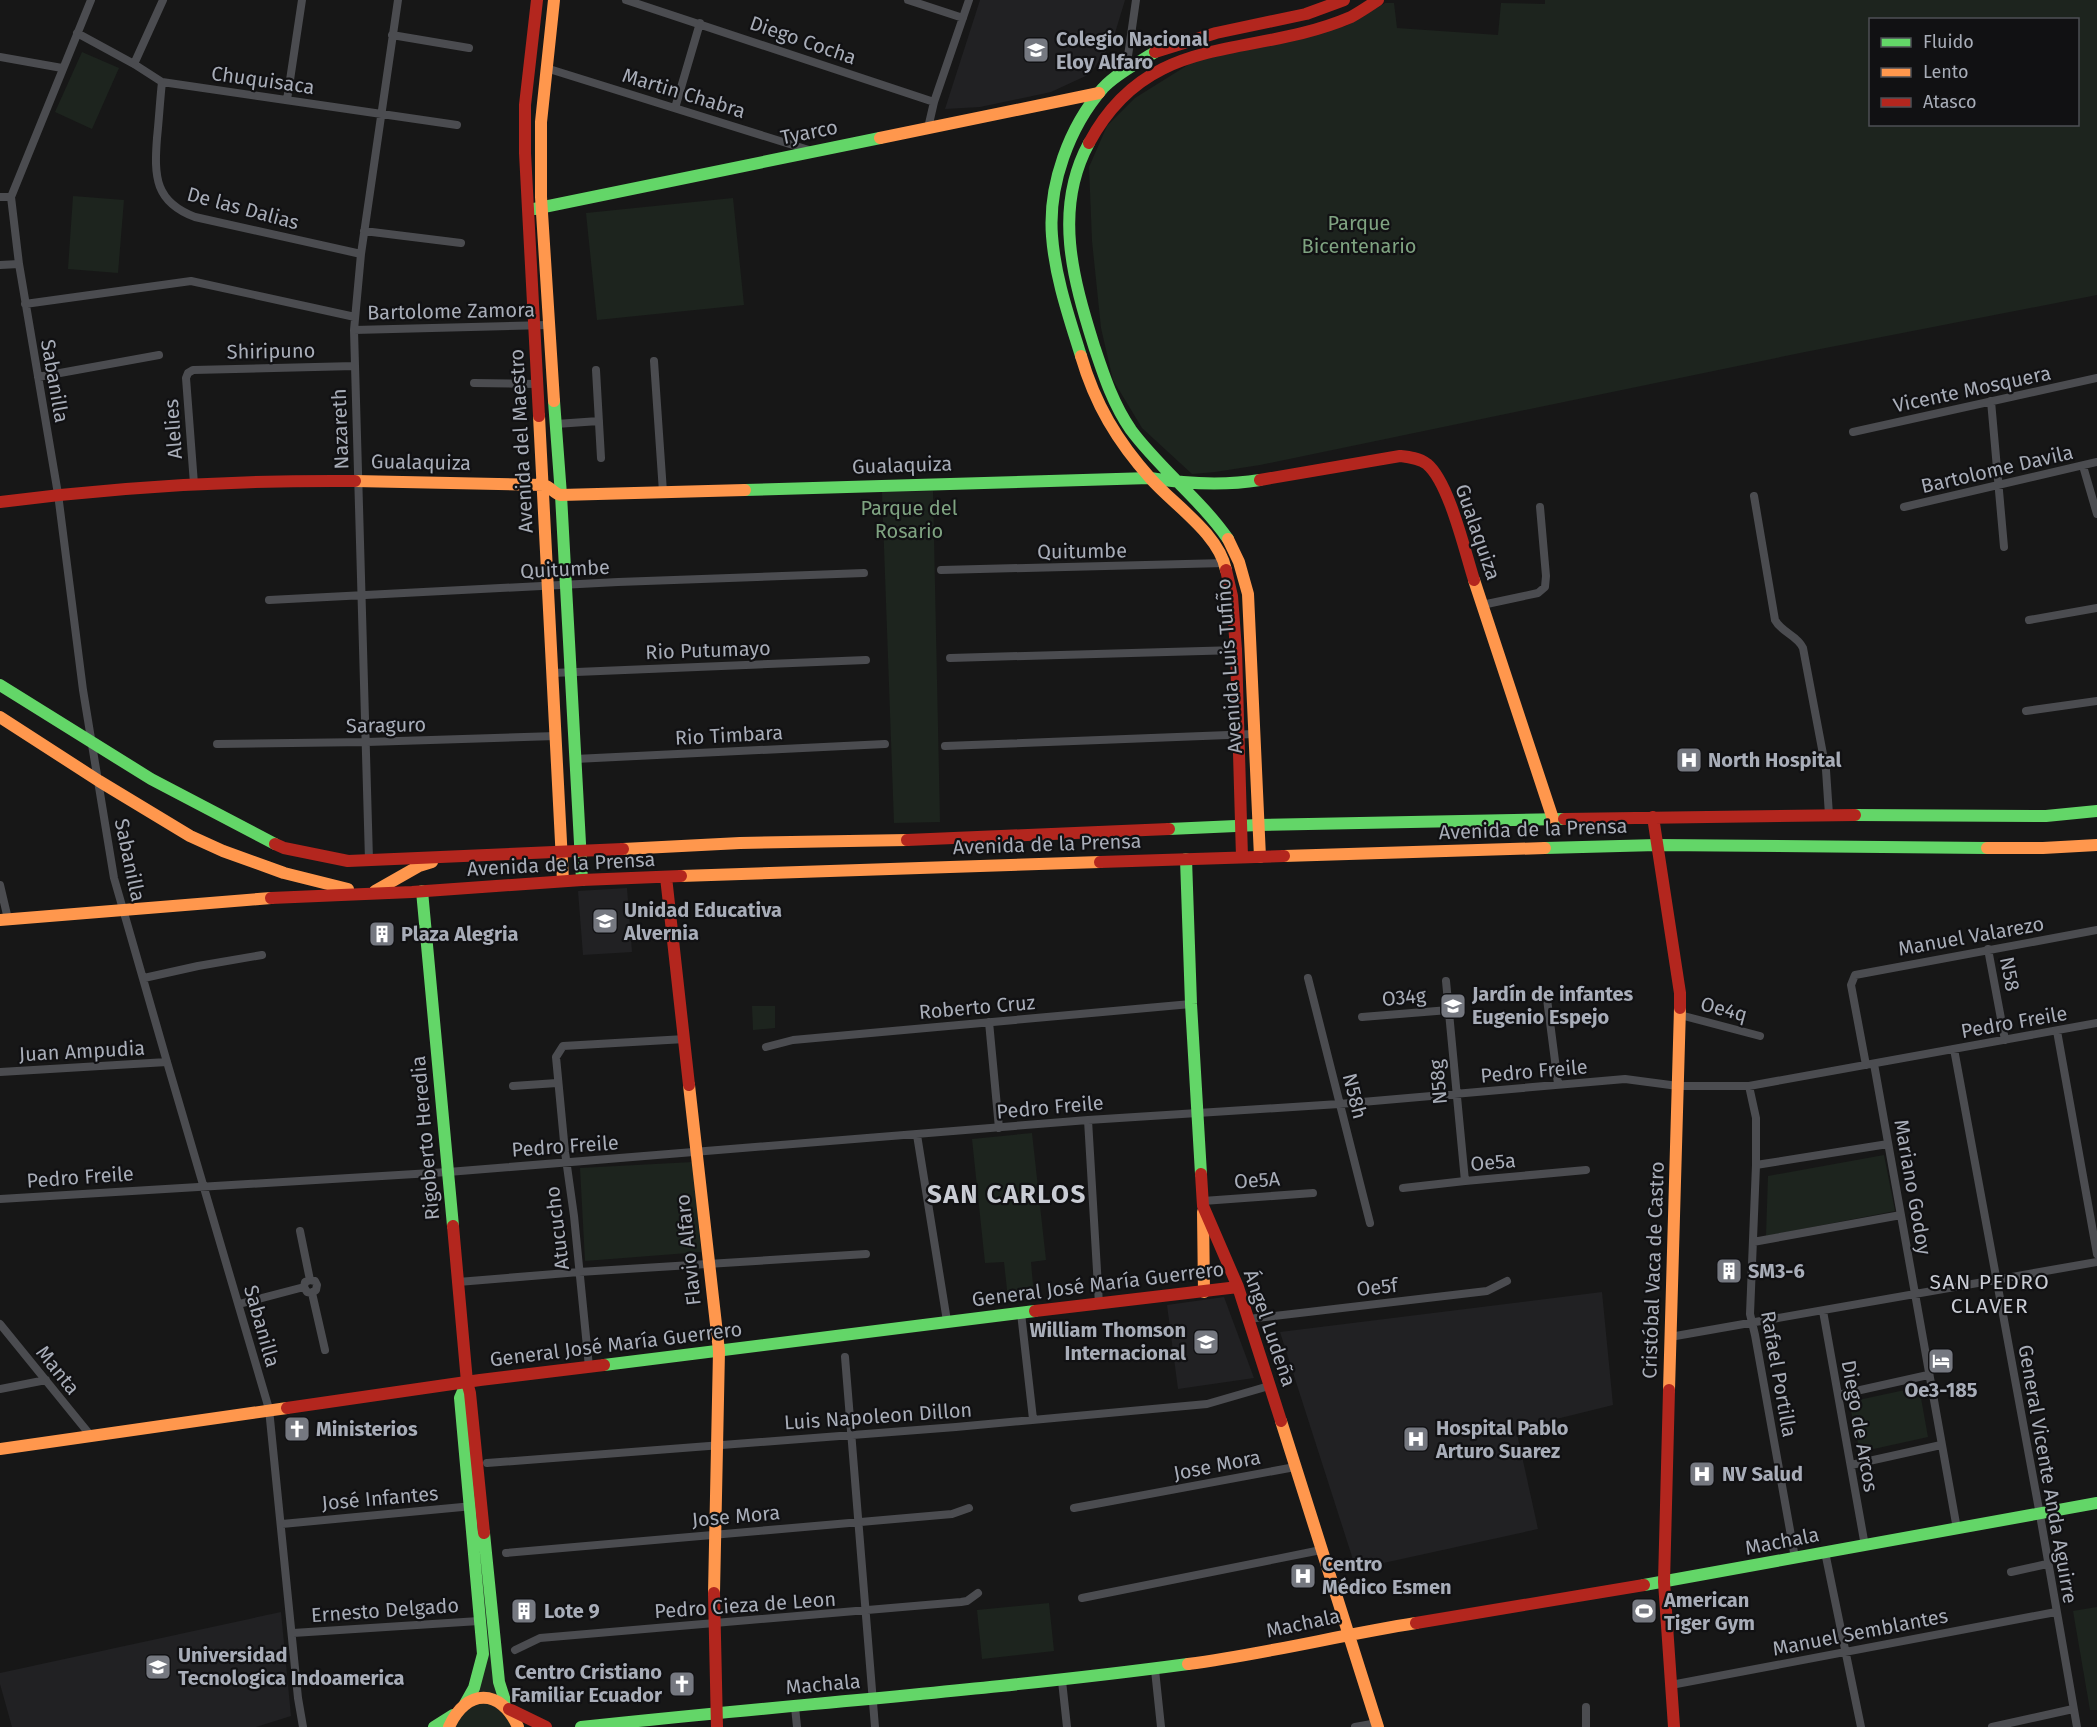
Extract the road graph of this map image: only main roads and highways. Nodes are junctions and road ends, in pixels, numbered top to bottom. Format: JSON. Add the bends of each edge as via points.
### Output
{"nodes":[{"id":1,"x":537,"y":0,"type":"edge"},
{"id":2,"x":1344,"y":0,"type":"edge"},
{"id":3,"x":1378,"y":0,"type":"edge"},
{"id":4,"x":554,"y":2,"type":"edge"},
{"id":5,"x":1228,"y":31,"type":"junction"},
{"id":6,"x":1231,"y":46,"type":"junction"},
{"id":7,"x":1099,"y":93,"type":"junction"},
{"id":8,"x":541,"y":152,"type":"junction"},
{"id":9,"x":525,"y":153,"type":"junction"},
{"id":10,"x":542,"y":207,"type":"junction"},
{"id":11,"x":527,"y":211,"type":"junction"},
{"id":12,"x":1122,"y":416,"type":"junction"},
{"id":13,"x":1109,"y":424,"type":"junction"},
{"id":14,"x":1150,"y":478,"type":"junction"},
{"id":15,"x":1180,"y":483,"type":"junction"},
{"id":16,"x":544,"y":484,"type":"junction"},
{"id":17,"x":561,"y":495,"type":"junction"},
{"id":18,"x":0,"y":502,"type":"edge"},
{"id":19,"x":0,"y":685,"type":"edge"},
{"id":20,"x":0,"y":717,"type":"edge"},
{"id":21,"x":2097,"y":811,"type":"edge"},
{"id":22,"x":1653,"y":817,"type":"junction"},
{"id":23,"x":1553,"y":819,"type":"junction"},
{"id":24,"x":1240,"y":825,"type":"junction"},
{"id":25,"x":1258,"y":825,"type":"junction"},
{"id":26,"x":1657,"y":845,"type":"junction"},
{"id":27,"x":2097,"y":845,"type":"edge"},
{"id":28,"x":580,"y":850,"type":"junction"},
{"id":29,"x":562,"y":851,"type":"junction"},
{"id":30,"x":1242,"y":857,"type":"junction"},
{"id":31,"x":1260,"y":857,"type":"junction"},
{"id":32,"x":443,"y":858,"type":"junction"},
{"id":33,"x":1186,"y":860,"type":"junction"},
{"id":34,"x":284,"y":873,"type":"junction"},
{"id":35,"x":666,"y":877,"type":"junction"},
{"id":36,"x":582,"y":880,"type":"junction"},
{"id":37,"x":563,"y":881,"type":"junction"},
{"id":38,"x":395,"y":887,"type":"junction"},
{"id":39,"x":422,"y":891,"type":"junction"},
{"id":40,"x":370,"y":893,"type":"junction"},
{"id":41,"x":286,"y":897,"type":"junction"},
{"id":42,"x":4,"y":920,"type":"edge"},
{"id":43,"x":1203,"y":1203,"type":"junction"},
{"id":44,"x":1238,"y":1287,"type":"junction"},
{"id":45,"x":1204,"y":1292,"type":"junction"},
{"id":46,"x":719,"y":1351,"type":"junction"},
{"id":47,"x":467,"y":1382,"type":"junction"},
{"id":48,"x":0,"y":1449,"type":"edge"},
{"id":49,"x":2097,"y":1503,"type":"edge"},
{"id":50,"x":475,"y":1506,"type":"junction"},
{"id":51,"x":1664,"y":1582,"type":"junction"},
{"id":52,"x":1348,"y":1634,"type":"junction"},
{"id":53,"x":465,"y":1704,"type":"junction"},
{"id":54,"x":508,"y":1706,"type":"junction"},
{"id":55,"x":717,"y":1712,"type":"junction"},
{"id":56,"x":454,"y":1714,"type":"junction"},
{"id":57,"x":1378,"y":1725,"type":"edge"},
{"id":58,"x":434,"y":1727,"type":"edge"},
{"id":59,"x":449,"y":1727,"type":"edge"},
{"id":60,"x":518,"y":1727,"type":"edge"},
{"id":61,"x":546,"y":1727,"type":"edge"},
{"id":62,"x":581,"y":1727,"type":"edge"},
{"id":63,"x":717,"y":1727,"type":"edge"},
{"id":64,"x":1674,"y":1727,"type":"edge"}],
"edges":[{"from":1,"to":4,"type":"main road"},
{"from":1,"to":9,"type":"main road","name":"Avenida del Maestro","via":[[525,105]]},
{"from":2,"to":5,"type":"main road","name":"Avenida Luis Tufiño","via":[[1306,14]]},
{"from":3,"to":6,"type":"main road","name":"Avenida Luis Tufiño","via":[[1349,18]]},
{"from":4,"to":8,"type":"main road","name":"Avenida del Maestro"},
{"from":5,"to":6,"type":"main road"},
{"from":5,"to":7,"type":"main road","name":"Avenida Luis Tufiño","via":[[1157,51]]},
{"from":6,"to":12,"type":"main road","name":"Avenida Luis Tufiño","via":[[1153,72],[1127,91],[1103,118],[1078,161],[1069,194],[1070,259],[1103,373]]},
{"from":7,"to":10,"type":"main road","name":"Tyarco"},
{"from":7,"to":13,"type":"main road","name":"Avenida Luis Tufiño","via":[[1083,114],[1063,157],[1054,194],[1052,235],[1061,288],[1088,379]]},
{"from":8,"to":9,"type":"main road"},
{"from":8,"to":10,"type":"main road","name":"Avenida del Maestro"},
{"from":9,"to":11,"type":"main road","name":"Avenida del Maestro"},
{"from":10,"to":11,"type":"main road","name":"Tyarco"},
{"from":10,"to":17,"type":"main road","name":"Avenida del Maestro"},
{"from":11,"to":16,"type":"main road","name":"Avenida del Maestro"},
{"from":12,"to":13,"type":"main road"},
{"from":12,"to":15,"type":"main road","name":"Avenida Luis Tufiño","via":[[1147,450]]},
{"from":13,"to":14,"type":"main road","name":"Avenida Luis Tufiño"},
{"from":14,"to":15,"type":"main road","name":"Gualaquiza"},
{"from":14,"to":17,"type":"main road","name":"Gualaquiza"},
{"from":14,"to":24,"type":"main road","name":"Avenida Luis Tufiño","via":[[1212,540],[1225,563],[1236,650]]},
{"from":15,"to":23,"type":"main road","name":"Gualaquiza","via":[[1235,484],[1392,457],[1419,459],[1431,468],[1444,488]]},
{"from":15,"to":25,"type":"main road","name":"Avenida Luis Tufiño","via":[[1230,541],[1248,594]]},
{"from":16,"to":17,"type":"main road"},
{"from":16,"to":18,"type":"main road","name":"Gualaquiza","via":[[358,480],[194,484]]},
{"from":16,"to":29,"type":"main road","name":"Avenida del Maestro"},
{"from":17,"to":28,"type":"main road","name":"Avenida del Maestro"},
{"from":19,"to":32,"type":"main road","name":"Avenida de la Prensa","via":[[212,814],[284,848],[348,861]]},
{"from":20,"to":34,"type":"main road","via":[[190,836]]},
{"from":21,"to":22,"type":"main road","name":"Avenida de la Prensa","via":[[2046,816]]},
{"from":22,"to":23,"type":"main road","name":"Avenida de la Prensa"},
{"from":22,"to":26,"type":"main road","name":"Cristóbal Vaca de Castro"},
{"from":23,"to":25,"type":"main road","name":"Avenida de la Prensa"},
{"from":24,"to":25,"type":"main road","name":"Avenida de la Prensa"},
{"from":24,"to":28,"type":"main road","name":"Avenida de la Prensa"},
{"from":24,"to":30,"type":"main road","name":"Avenida Luis Tufiño"},
{"from":25,"to":31,"type":"main road","name":"Avenida Luis Tufiño"},
{"from":26,"to":27,"type":"main road","name":"Avenida de la Prensa"},
{"from":26,"to":31,"type":"main road","name":"Avenida de la Prensa"},
{"from":26,"to":51,"type":"main road","name":"Cristóbal Vaca de Castro","via":[[1680,993]]},
{"from":28,"to":29,"type":"main road","name":"Avenida de la Prensa"},
{"from":28,"to":36,"type":"main road","name":"Avenida del Maestro"},
{"from":29,"to":32,"type":"main road","name":"Avenida de la Prensa"},
{"from":29,"to":37,"type":"main road","name":"Avenida del Maestro"},
{"from":30,"to":31,"type":"main road","name":"Avenida de la Prensa"},
{"from":30,"to":33,"type":"main road","name":"Avenida de la Prensa"},
{"from":32,"to":38,"type":"main road","via":[[419,866]]},
{"from":33,"to":35,"type":"main road","name":"Avenida de la Prensa"},
{"from":33,"to":43,"type":"main road","name":"Ángel Ludeña"},
{"from":34,"to":40,"type":"main road"},
{"from":34,"to":41,"type":"main road","via":[[290,887]]},
{"from":35,"to":36,"type":"main road","name":"Avenida de la Prensa"},
{"from":35,"to":46,"type":"main road","name":"Flavio Alfaro"},
{"from":36,"to":37,"type":"main road","name":"Avenida de la Prensa"},
{"from":37,"to":39,"type":"main road","name":"Avenida de la Prensa"},
{"from":38,"to":39,"type":"main road","name":"Avenida de la Prensa"},
{"from":38,"to":40,"type":"main road","name":"Avenida de la Prensa"},
{"from":39,"to":47,"type":"main road","name":"Rigoberto Heredia"},
{"from":40,"to":41,"type":"main road","name":"Avenida de la Prensa"},
{"from":41,"to":42,"type":"main road","name":"Avenida de la Prensa"},
{"from":43,"to":44,"type":"main road","name":"Ángel Ludeña"},
{"from":43,"to":45,"type":"main road"},
{"from":44,"to":45,"type":"main road","name":"General José María Guerrero"},
{"from":44,"to":52,"type":"main road","name":"Ángel Ludeña"},
{"from":45,"to":46,"type":"main road","name":"General José María Guerrero"},
{"from":46,"to":47,"type":"main road","name":"General José María Guerrero"},
{"from":46,"to":55,"type":"main road","name":"Flavio Alfaro","via":[[713,1624]]},
{"from":47,"to":48,"type":"main road","name":"General José María Guerrero"},
{"from":47,"to":50,"type":"main road","name":"Rigoberto Heredia"},
{"from":49,"to":51,"type":"main road","name":"Machala"},
{"from":50,"to":53,"type":"main road","name":"Rigoberto Heredia","via":[[482,1662]]},
{"from":50,"to":54,"type":"main road","name":"Rigoberto Heredia","via":[[499,1682]]},
{"from":51,"to":52,"type":"main road","name":"Machala"},
{"from":51,"to":64,"type":"main road","name":"Cristóbal Vaca de Castro"},
{"from":52,"to":55,"type":"main road","name":"Machala","via":[[1155,1670]]},
{"from":52,"to":57,"type":"main road","name":"Ángel Ludeña"},
{"from":53,"to":54,"type":"main road","via":[[482,1698]]},
{"from":53,"to":56,"type":"main road","name":"Rigoberto Heredia"},
{"from":54,"to":60,"type":"main road","name":"Rigoberto Heredia"},
{"from":54,"to":61,"type":"main road"},
{"from":55,"to":62,"type":"main road","name":"Machala"},
{"from":55,"to":63,"type":"main road","name":"Flavio Alfaro"},
{"from":56,"to":58,"type":"main road"},
{"from":56,"to":59,"type":"main road","name":"Rigoberto Heredia"}]}
